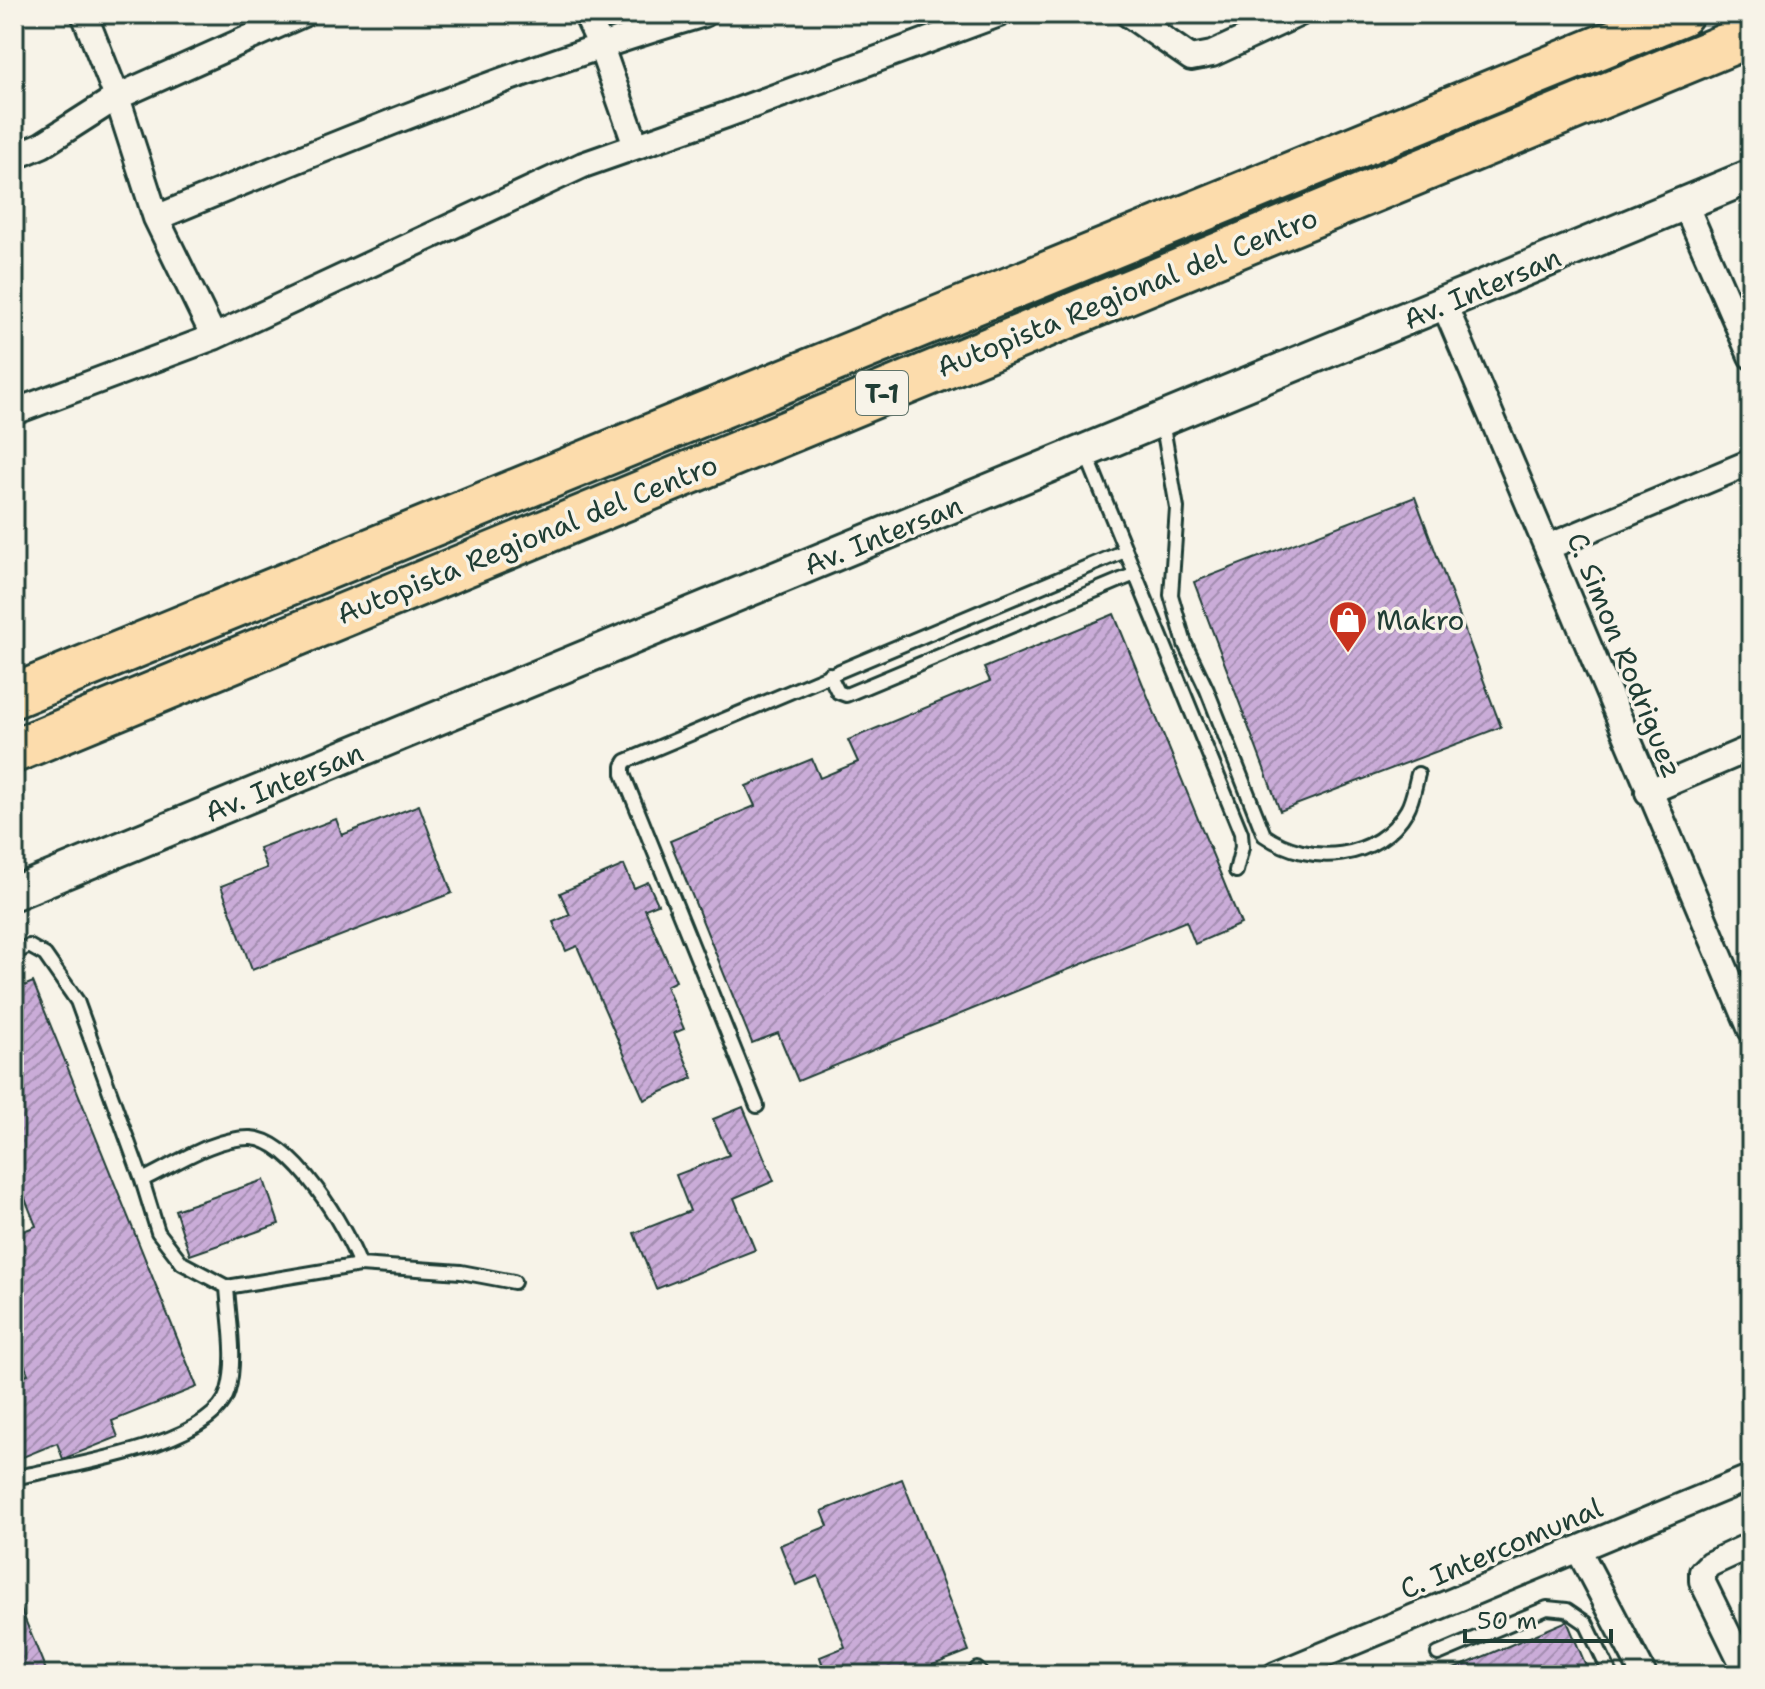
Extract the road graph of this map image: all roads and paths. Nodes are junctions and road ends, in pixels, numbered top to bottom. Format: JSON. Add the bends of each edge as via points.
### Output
{"nodes":[{"id":1,"x":84,"y":14,"type":"edge"},
{"id":2,"x":303,"y":14,"type":"edge"},
{"id":3,"x":586,"y":14,"type":"edge"},
{"id":4,"x":704,"y":14,"type":"edge"},
{"id":5,"x":999,"y":14,"type":"edge"},
{"id":6,"x":1128,"y":14,"type":"edge"},
{"id":7,"x":1298,"y":14,"type":"edge"},
{"id":8,"x":1681,"y":14,"type":"edge"},
{"id":9,"x":1751,"y":35,"type":"edge"},
{"id":10,"x":600,"y":44,"type":"junction"},
{"id":11,"x":117,"y":97,"type":"junction"},
{"id":12,"x":636,"y":146,"type":"junction"},
{"id":13,"x":14,"y":157,"type":"edge"},
{"id":14,"x":1751,"y":176,"type":"edge"},
{"id":15,"x":1685,"y":204,"type":"junction"},
{"id":16,"x":156,"y":218,"type":"junction"},
{"id":17,"x":1444,"y":304,"type":"junction"},
{"id":18,"x":214,"y":337,"type":"junction"},
{"id":19,"x":1751,"y":356,"type":"edge"},
{"id":20,"x":14,"y":412,"type":"edge"},
{"id":21,"x":1162,"y":421,"type":"junction"},
{"id":22,"x":1085,"y":451,"type":"junction"},
{"id":23,"x":1751,"y":462,"type":"edge"},
{"id":24,"x":1548,"y":547,"type":"junction"},
{"id":25,"x":1125,"y":551,"type":"junction"},
{"id":26,"x":1135,"y":574,"type":"junction"},
{"id":27,"x":829,"y":674,"type":"junction"},
{"id":28,"x":14,"y":696,"type":"edge"},
{"id":29,"x":1751,"y":748,"type":"edge"},
{"id":30,"x":14,"y":751,"type":"edge"},
{"id":31,"x":1418,"y":774,"type":"dead end"},
{"id":32,"x":1648,"y":792,"type":"junction"},
{"id":33,"x":1236,"y":871,"type":"dead end"},
{"id":34,"x":14,"y":893,"type":"edge"},
{"id":35,"x":14,"y":953,"type":"edge"},
{"id":36,"x":1751,"y":1029,"type":"edge"},
{"id":37,"x":757,"y":1106,"type":"dead end"},
{"id":38,"x":142,"y":1180,"type":"junction"},
{"id":39,"x":360,"y":1265,"type":"junction"},
{"id":40,"x":514,"y":1282,"type":"dead end"},
{"id":41,"x":227,"y":1287,"type":"junction"},
{"id":42,"x":1751,"y":1477,"type":"edge"},
{"id":43,"x":14,"y":1478,"type":"edge"},
{"id":44,"x":1751,"y":1545,"type":"edge"},
{"id":45,"x":1578,"y":1549,"type":"junction"},
{"id":46,"x":1438,"y":1654,"type":"dead end"},
{"id":47,"x":1275,"y":1675,"type":"edge"},
{"id":48,"x":1611,"y":1675,"type":"edge"},
{"id":49,"x":1644,"y":1675,"type":"edge"},
{"id":50,"x":1748,"y":1675,"type":"edge"}],
"edges":[{"from":1,"to":11,"type":"street"},
{"from":2,"to":11,"type":"street"},
{"from":3,"to":10,"type":"street"},
{"from":4,"to":10,"type":"street"},
{"from":5,"to":12,"type":"street"},
{"from":6,"to":7,"type":"street","via":[[1191,58],[1212,54]]},
{"from":8,"to":28,"type":"highway","name":"Autopista Regional del Centro","number":"T-1"},
{"from":9,"to":30,"type":"highway","name":"Autopista Regional del Centro","number":"T-1"},
{"from":10,"to":12,"type":"street"},
{"from":10,"to":16,"type":"street","via":[[405,115]]},
{"from":11,"to":13,"type":"street"},
{"from":11,"to":16,"type":"street"},
{"from":12,"to":18,"type":"street","via":[[583,165]]},
{"from":14,"to":15,"type":"street","name":"Av. Intersan"},
{"from":15,"to":17,"type":"street","name":"Av. Intersan"},
{"from":15,"to":19,"type":"street"},
{"from":16,"to":18,"type":"street"},
{"from":17,"to":21,"type":"street","name":"Av. Intersan"},
{"from":17,"to":24,"type":"street","name":"C. Simon Rodriguez"},
{"from":18,"to":20,"type":"street"},
{"from":21,"to":22,"type":"street","name":"Av. Intersan"},
{"from":21,"to":31,"type":"lane","via":[[1177,508],[1171,595],[1185,644],[1264,835],[1295,852],[1367,848],[1407,809]]},
{"from":22,"to":25,"type":"lane"},
{"from":22,"to":34,"type":"street","name":"Av. Intersan"},
{"from":23,"to":24,"type":"street"},
{"from":24,"to":32,"type":"street","name":"C. Simon Rodriguez"},
{"from":25,"to":26,"type":"lane"},
{"from":25,"to":27,"type":"lane"},
{"from":26,"to":27,"type":"lane","via":[[846,695],[838,692]]},
{"from":26,"to":33,"type":"lane","via":[[1241,833]]},
{"from":27,"to":37,"type":"lane","via":[[623,766]]},
{"from":29,"to":32,"type":"street"},
{"from":32,"to":36,"type":"street","name":"C. Simon Rodriguez"},
{"from":35,"to":38,"type":"lane","via":[[29,946],[38,949],[77,1001]]},
{"from":38,"to":39,"type":"lane","via":[[218,1143],[252,1138],[281,1150],[332,1206]]},
{"from":38,"to":41,"type":"lane","via":[[158,1232],[174,1253],[182,1263]]},
{"from":39,"to":40,"type":"lane","via":[[461,1272]]},
{"from":39,"to":41,"type":"lane"},
{"from":41,"to":43,"type":"lane","via":[[228,1393],[212,1417],[136,1450]]},
{"from":42,"to":45,"type":"street","name":"C. Intercomunal"},
{"from":44,"to":50,"type":"street","via":[[1702,1572]]},
{"from":45,"to":47,"type":"street","name":"C. Intercomunal"},
{"from":45,"to":49,"type":"street"},
{"from":46,"to":48,"type":"lane","via":[[1547,1608],[1567,1610],[1586,1623]]}]}
